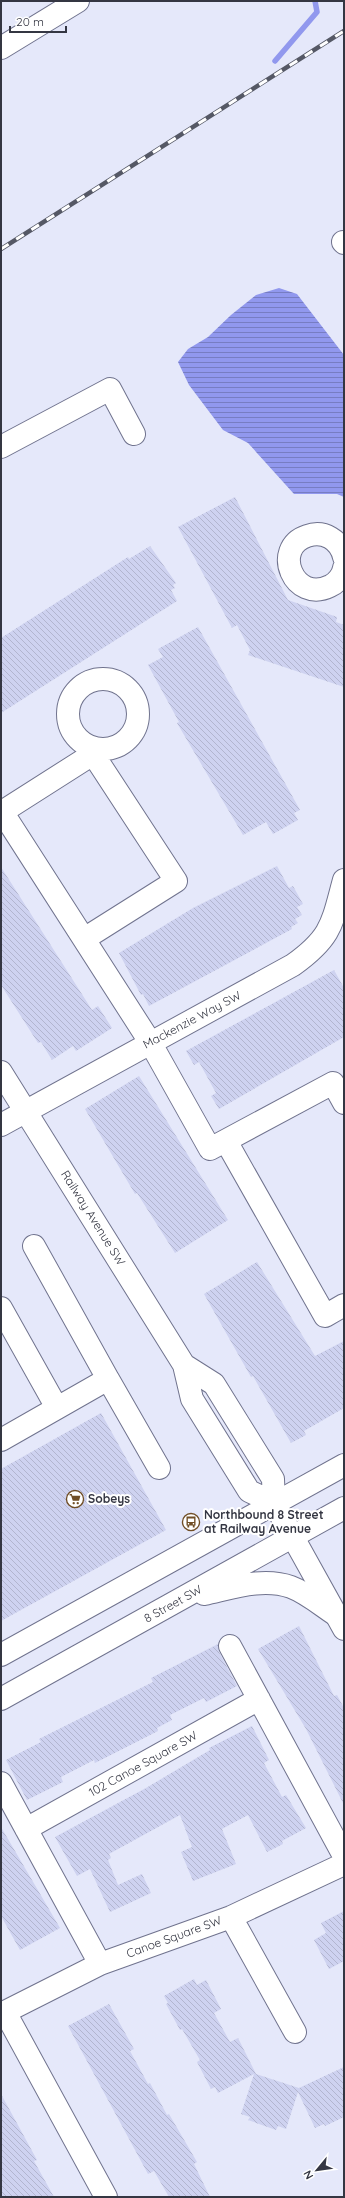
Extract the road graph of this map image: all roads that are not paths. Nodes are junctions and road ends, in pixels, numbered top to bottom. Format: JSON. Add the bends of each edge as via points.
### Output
{"nodes":[{"id":1,"x":78,"y":1,"type":"edge"},
{"id":2,"x":1,"y":48,"type":"edge"},
{"id":3,"x":134,"y":434,"type":"dead end"},
{"id":4,"x":1,"y":447,"type":"edge"},
{"id":5,"x":2,"y":811,"type":"edge"},
{"id":6,"x":344,"y":880,"type":"edge"},
{"id":7,"x":84,"y":939,"type":"junction"},
{"id":8,"x":150,"y":1042,"type":"junction"},
{"id":9,"x":1,"y":1072,"type":"edge"},
{"id":10,"x":344,"y":1103,"type":"edge"},
{"id":11,"x":26,"y":1111,"type":"junction"},
{"id":12,"x":1,"y":1125,"type":"edge"},
{"id":13,"x":226,"y":1141,"type":"junction"},
{"id":14,"x":34,"y":1246,"type":"dead end"},
{"id":15,"x":344,"y":1305,"type":"edge"},
{"id":16,"x":1,"y":1308,"type":"edge"},
{"id":17,"x":108,"y":1379,"type":"junction"},
{"id":18,"x":57,"y":1408,"type":"junction"},
{"id":19,"x":1,"y":1440,"type":"edge"},
{"id":20,"x":344,"y":1465,"type":"edge"},
{"id":21,"x":159,"y":1468,"type":"dead end"},
{"id":22,"x":274,"y":1503,"type":"junction"},
{"id":23,"x":344,"y":1508,"type":"edge"},
{"id":24,"x":292,"y":1537,"type":"junction"},
{"id":25,"x":185,"y":1598,"type":"junction"},
{"id":26,"x":340,"y":1622,"type":"edge"},
{"id":27,"x":230,"y":1646,"type":"dead end"},
{"id":28,"x":1,"y":1655,"type":"edge"},
{"id":29,"x":1,"y":1699,"type":"edge"},
{"id":30,"x":259,"y":1699,"type":"junction"},
{"id":31,"x":1,"y":1783,"type":"edge"},
{"id":32,"x":26,"y":1828,"type":"junction"},
{"id":33,"x":344,"y":1856,"type":"edge"},
{"id":34,"x":344,"y":1864,"type":"edge"},
{"id":35,"x":231,"y":1917,"type":"junction"},
{"id":36,"x":100,"y":1964,"type":"junction"},
{"id":37,"x":3,"y":2013,"type":"edge"},
{"id":38,"x":295,"y":2032,"type":"dead end"},
{"id":39,"x":106,"y":2197,"type":"edge"}],
"edges":[{"from":1,"to":2,"type":"street"},
{"from":3,"to":4,"type":"street","via":[[110,389]]},
{"from":5,"to":7,"type":"street"},
{"from":5,"to":7,"type":"street","via":[[92,750],[176,881]]},
{"from":6,"to":8,"type":"street","name":"Mackenzie Way SW","via":[[332,926],[311,952],[293,965]]},
{"from":7,"to":8,"type":"street"},
{"from":8,"to":11,"type":"street","name":"Mackenzie Way SW"},
{"from":8,"to":13,"type":"street","via":[[210,1149]]},
{"from":9,"to":11,"type":"street","name":"Railway Avenue SW"},
{"from":10,"to":13,"type":"street","via":[[333,1083]]},
{"from":11,"to":12,"type":"street","name":"Mackenzie Way SW"},
{"from":11,"to":22,"type":"street","name":"Railway Avenue SW","via":[[184,1365],[192,1399],[249,1491]]},
{"from":13,"to":15,"type":"street","via":[[325,1316]]},
{"from":14,"to":17,"type":"street"},
{"from":16,"to":18,"type":"street"},
{"from":17,"to":18,"type":"street"},
{"from":17,"to":21,"type":"street"},
{"from":18,"to":19,"type":"street"},
{"from":20,"to":22,"type":"street"},
{"from":22,"to":24,"type":"street"},
{"from":22,"to":28,"type":"street"},
{"from":23,"to":24,"type":"street","name":"8 Street SW"},
{"from":24,"to":25,"type":"street","name":"8 Street SW"},
{"from":24,"to":26,"type":"street"},
{"from":25,"to":26,"type":"street","via":[[263,1582],[276,1583],[293,1587]]},
{"from":25,"to":29,"type":"street","name":"8 Street SW"},
{"from":27,"to":30,"type":"street"},
{"from":30,"to":32,"type":"street","name":"102 Canoe Square SW"},
{"from":30,"to":33,"type":"street"},
{"from":31,"to":32,"type":"street"},
{"from":32,"to":36,"type":"street"},
{"from":34,"to":35,"type":"street","name":"Canoe Square SW"},
{"from":35,"to":36,"type":"street","name":"Canoe Square SW"},
{"from":35,"to":38,"type":"street"},
{"from":36,"to":37,"type":"street","name":"Canoe Square SW"},
{"from":37,"to":39,"type":"street","name":"Canoe Square SW"}]}
